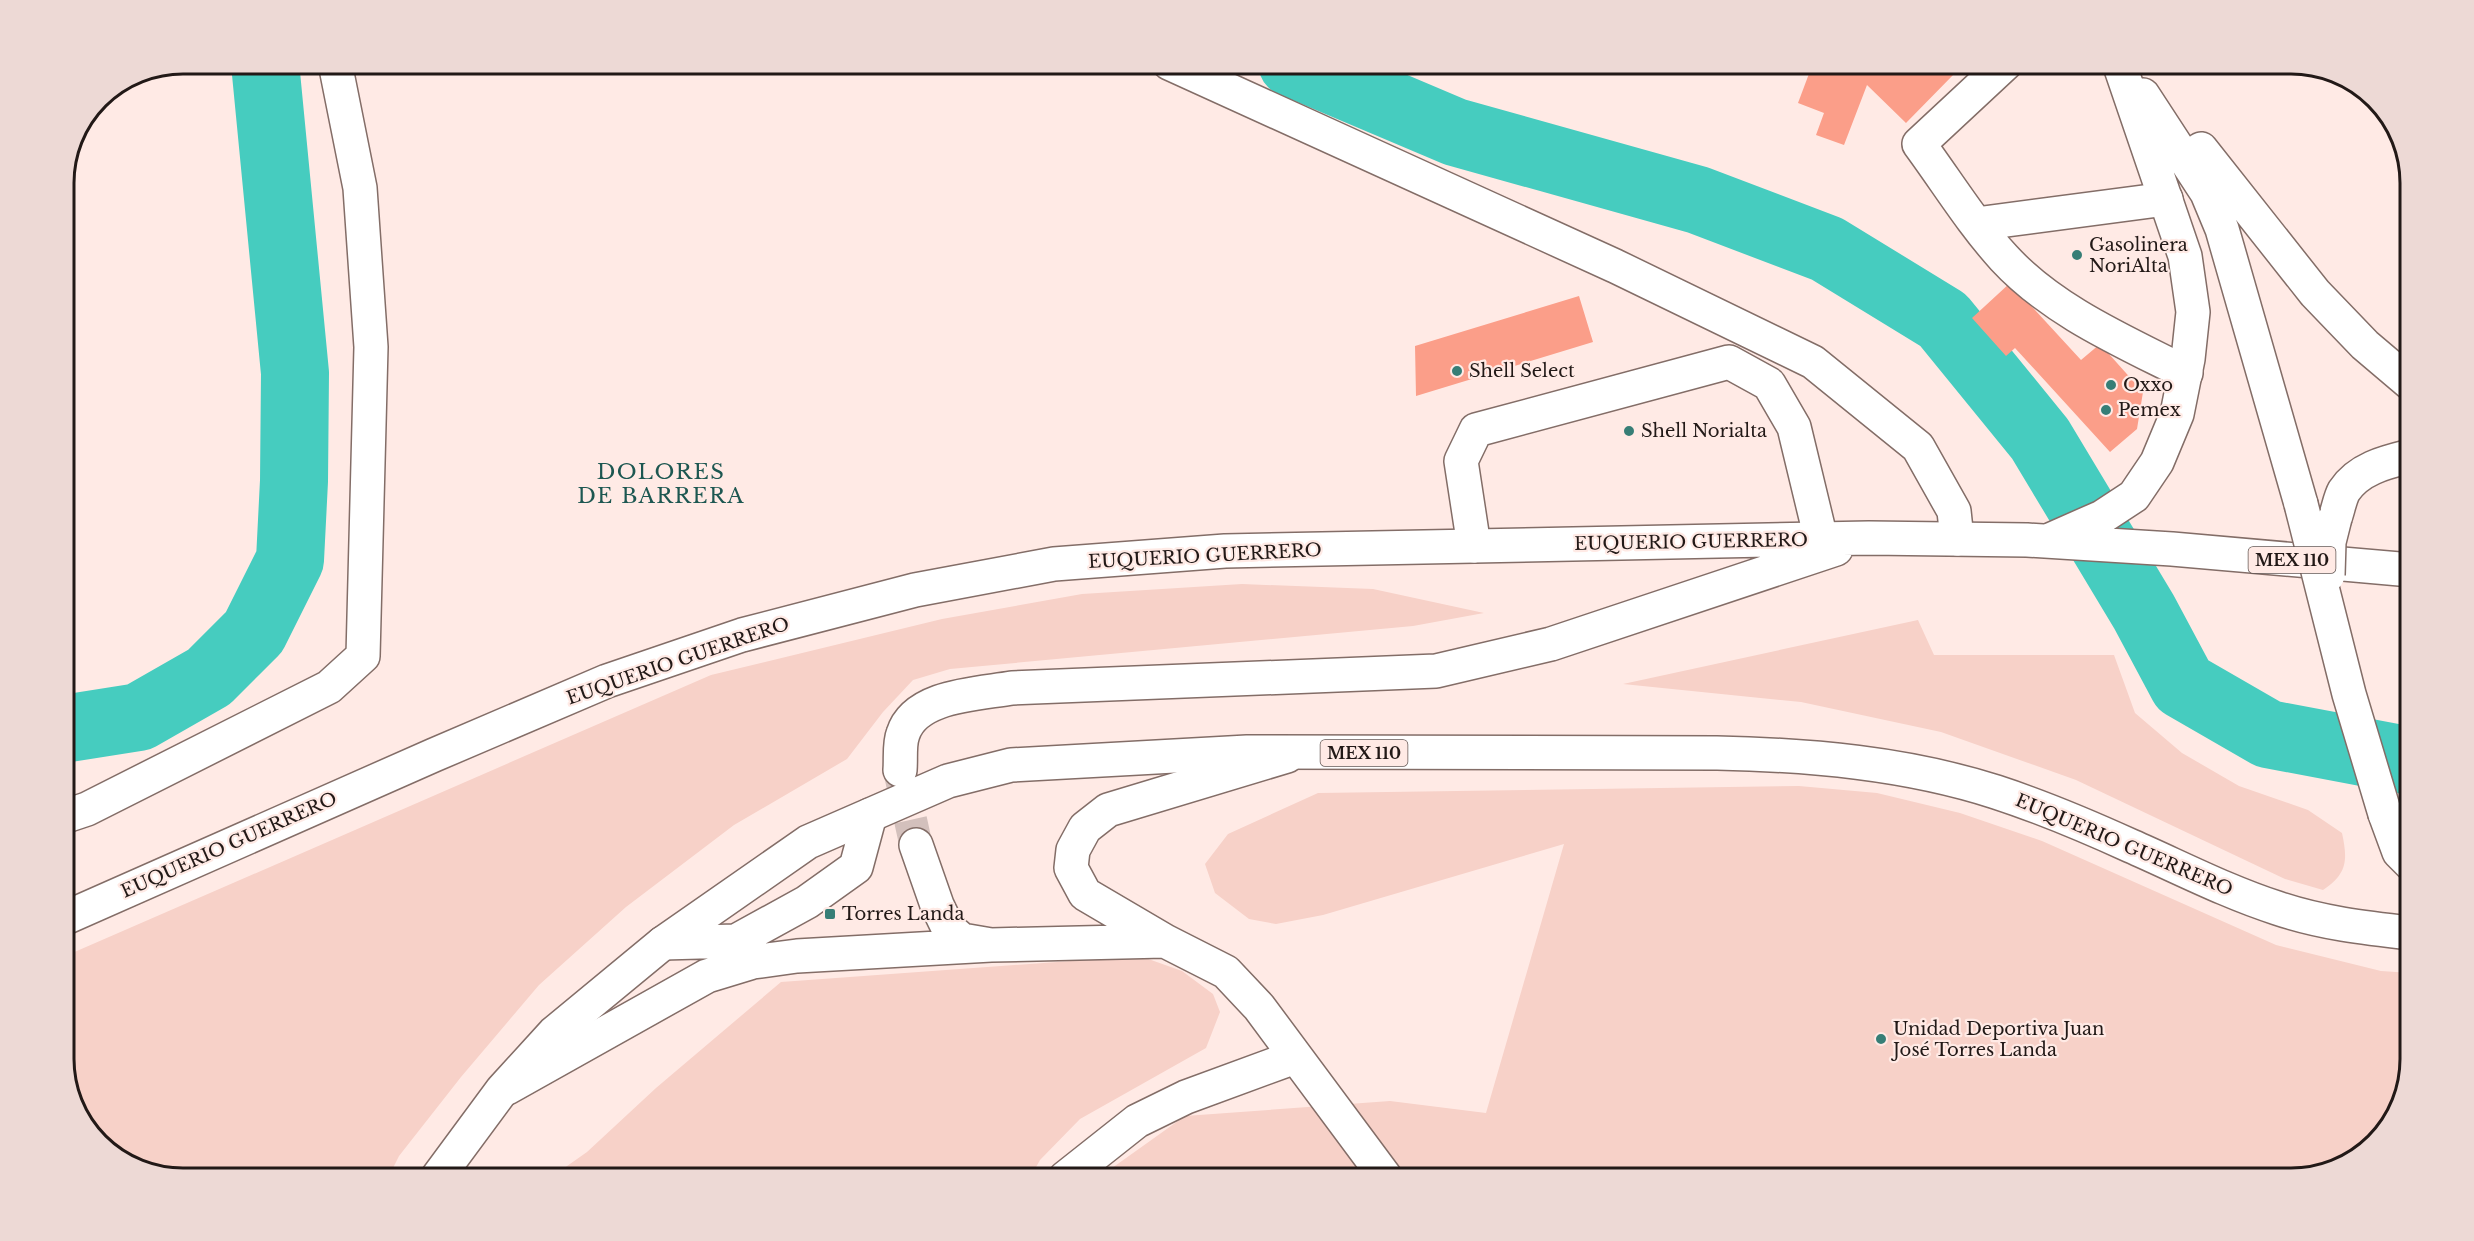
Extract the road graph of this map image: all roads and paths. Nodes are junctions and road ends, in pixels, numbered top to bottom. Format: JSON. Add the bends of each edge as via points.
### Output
{"nodes":[{"id":1,"x":337,"y":74,"type":"edge"},
{"id":2,"x":1193,"y":74,"type":"edge"},
{"id":3,"x":1994,"y":74,"type":"edge"},
{"id":4,"x":2125,"y":74,"type":"edge"},
{"id":5,"x":2128,"y":74,"type":"edge"},
{"id":6,"x":2144,"y":74,"type":"edge"},
{"id":7,"x":2166,"y":200,"type":"junction"},
{"id":8,"x":1976,"y":224,"type":"junction"},
{"id":9,"x":2186,"y":373,"type":"junction"},
{"id":10,"x":2400,"y":375,"type":"edge"},
{"id":11,"x":2400,"y":459,"type":"edge"},
{"id":12,"x":1869,"y":538,"type":"junction"},
{"id":13,"x":1821,"y":539,"type":"junction"},
{"id":14,"x":1957,"y":539,"type":"junction"},
{"id":15,"x":2037,"y":540,"type":"junction"},
{"id":16,"x":1474,"y":546,"type":"junction"},
{"id":17,"x":2400,"y":569,"type":"edge"},
{"id":18,"x":2349,"y":694,"type":"junction"},
{"id":19,"x":1298,"y":753,"type":"junction"},
{"id":20,"x":900,"y":770,"type":"tunnel mouth"},
{"id":21,"x":74,"y":813,"type":"edge"},
{"id":22,"x":870,"y":814,"type":"junction"},
{"id":23,"x":916,"y":845,"type":"tunnel mouth"},
{"id":24,"x":2400,"y":853,"type":"edge"},
{"id":25,"x":74,"y":914,"type":"edge"},
{"id":26,"x":2400,"y":932,"type":"edge"},
{"id":27,"x":1165,"y":940,"type":"junction"},
{"id":28,"x":663,"y":943,"type":"junction"},
{"id":29,"x":991,"y":945,"type":"junction"},
{"id":30,"x":1295,"y":1057,"type":"junction"},
{"id":31,"x":502,"y":1090,"type":"junction"},
{"id":32,"x":444,"y":1168,"type":"edge"},
{"id":33,"x":1078,"y":1168,"type":"edge"},
{"id":34,"x":1378,"y":1168,"type":"edge"}],
"edges":[{"from":1,"to":21,"type":"main road","via":[[360,188],[371,347],[363,656],[329,687]]},
{"from":2,"to":14,"type":"main road","via":[[1615,266],[1813,362],[1918,447],[1953,511]]},
{"from":3,"to":8,"type":"main road","via":[[1919,144]]},
{"from":4,"to":7,"type":"main road"},
{"from":5,"to":18,"type":"main road","bridge":true,"via":[[2207,193],[2222,229],[2301,504]]},
{"from":6,"to":10,"type":"main road","via":[[2315,293]]},
{"from":7,"to":8,"type":"main road"},
{"from":7,"to":9,"type":"main road","via":[[2186,256],[2193,312]]},
{"from":8,"to":9,"type":"main road","via":[[2005,259],[2040,290],[2090,324]]},
{"from":9,"to":15,"type":"main road","via":[[2177,414],[2157,462],[2134,496],[2102,517]]},
{"from":11,"to":18,"type":"main road","bridge":true,"via":[[2361,473],[2344,491],[2329,542],[2328,582]]},
{"from":12,"to":13,"type":"main road","name":"EUQUERIO GUERRERO","number":"MEX 110"},
{"from":12,"to":14,"type":"main road","name":"EUQUERIO GUERRERO","number":"MEX 110"},
{"from":12,"to":20,"type":"main road","via":[[1551,644],[1436,671],[1012,688],[952,698],[924,707],[909,719],[902,736]]},
{"from":13,"to":16,"type":"main road","name":"EUQUERIO GUERRERO","number":"MEX 110"},
{"from":13,"to":16,"type":"main road","via":[[1794,427],[1769,384],[1729,362],[1476,430],[1461,461]]},
{"from":14,"to":15,"type":"main road","name":"EUQUERIO GUERRERO","number":"MEX 110"},
{"from":15,"to":17,"type":"main road","name":"EUQUERIO GUERRERO","number":"MEX 110"},
{"from":16,"to":25,"type":"main road","name":"EUQUERIO GUERRERO","number":"MEX 110","via":[[1225,551],[1054,564],[915,590],[742,635],[608,681]]},
{"from":18,"to":24,"type":"main road","bridge":true},
{"from":19,"to":22,"type":"main road","name":"EUQUERIO GUERRERO","number":"MEX 110","via":[[1247,752],[1011,765],[948,781]]},
{"from":19,"to":26,"type":"main road","name":"EUQUERIO GUERRERO","number":"MEX 110","via":[[1785,754],[1859,763],[1994,791],[2277,909],[2348,927]]},
{"from":19,"to":27,"type":"main road","via":[[1108,810],[1085,828],[1073,850],[1071,868],[1085,894]]},
{"from":22,"to":28,"type":"main road","name":"EUQUERIO GUERRERO","number":"MEX 110","via":[[808,842]]},
{"from":22,"to":28,"type":"main road","via":[[856,867],[807,902],[736,941]]},
{"from":23,"to":29,"type":"main road","via":[[948,928],[962,940]]},
{"from":27,"to":29,"type":"main road"},
{"from":27,"to":30,"type":"main road","via":[[1226,972],[1259,1006]]},
{"from":28,"to":31,"type":"main road","name":"EUQUERIO GUERRERO","number":"MEX 110","via":[[554,1033]]},
{"from":29,"to":31,"type":"main road","via":[[753,962],[707,976]]},
{"from":30,"to":33,"type":"main road","via":[[1186,1097],[1137,1121]]},
{"from":30,"to":34,"type":"main road"},
{"from":31,"to":32,"type":"main road","name":"EUQUERIO GUERRERO","number":"MEX 110"}]}
